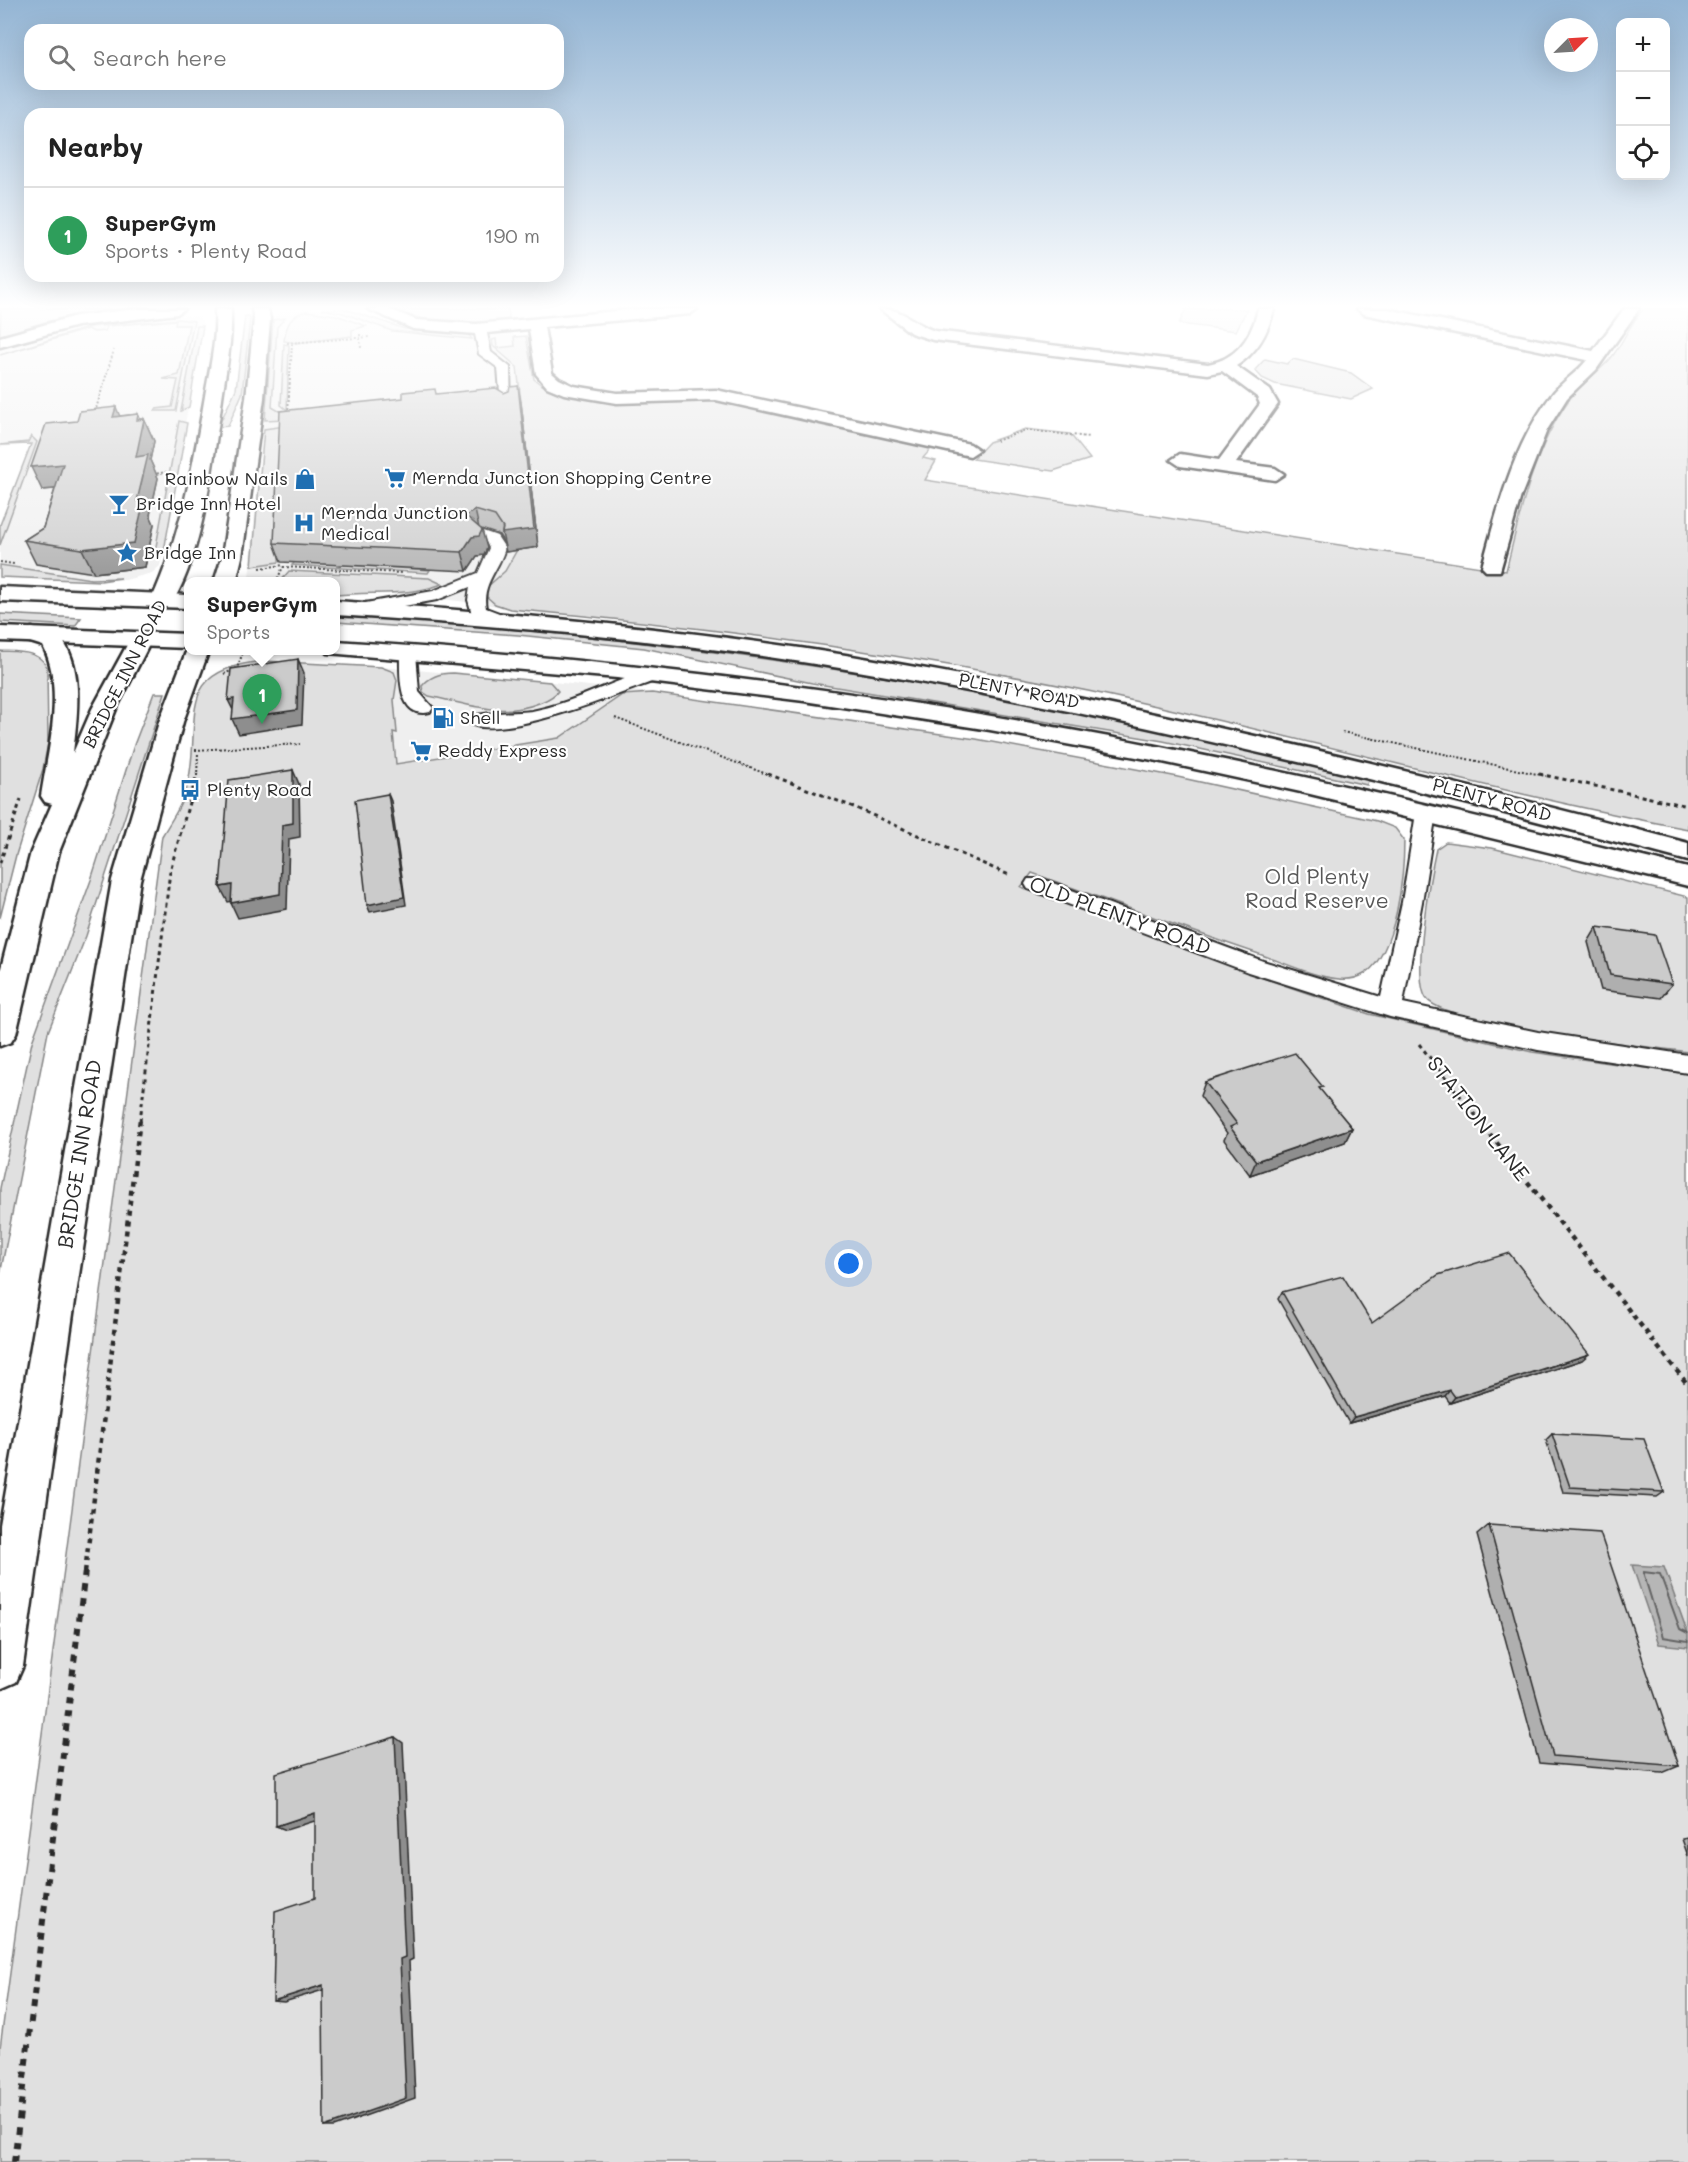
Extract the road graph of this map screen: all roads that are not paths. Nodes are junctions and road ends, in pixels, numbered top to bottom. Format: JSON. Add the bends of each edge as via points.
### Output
{"nodes":[{"id":1,"x":212,"y":410,"type":"edge"},
{"id":2,"x":253,"y":410,"type":"edge"},
{"id":3,"x":775,"y":410,"type":"edge"},
{"id":4,"x":1266,"y":410,"type":"edge"},
{"id":5,"x":1551,"y":410,"type":"edge"},
{"id":6,"x":970,"y":450,"type":"dead end"},
{"id":7,"x":1180,"y":460,"type":"dead end"},
{"id":8,"x":1224,"y":466,"type":"junction"},
{"id":9,"x":1275,"y":474,"type":"dead end"},
{"id":10,"x":480,"y":534,"type":"edge"},
{"id":11,"x":1493,"y":567,"type":"dead end"},
{"id":12,"x":226,"y":577,"type":"edge"},
{"id":13,"x":481,"y":577,"type":"junction"},
{"id":14,"x":0,"y":594,"type":"edge"},
{"id":15,"x":162,"y":601,"type":"junction"},
{"id":16,"x":184,"y":602,"type":"edge"},
{"id":17,"x":340,"y":608,"type":"edge"},
{"id":18,"x":360,"y":609,"type":"junction"},
{"id":19,"x":501,"y":619,"type":"junction"},
{"id":20,"x":0,"y":634,"type":"edge"},
{"id":21,"x":32,"y":635,"type":"junction"},
{"id":22,"x":141,"y":639,"type":"junction"},
{"id":23,"x":184,"y":641,"type":"edge"},
{"id":24,"x":340,"y":648,"type":"edge"},
{"id":25,"x":408,"y":653,"type":"junction"},
{"id":26,"x":196,"y":655,"type":"edge"},
{"id":27,"x":651,"y":676,"type":"junction"},
{"id":28,"x":424,"y":708,"type":"dead end"},
{"id":29,"x":474,"y":719,"type":"dead end"},
{"id":30,"x":1426,"y":813,"type":"junction"},
{"id":31,"x":45,"y":852,"type":"junction"},
{"id":32,"x":1688,"y":852,"type":"edge"},
{"id":33,"x":1688,"y":876,"type":"edge"},
{"id":34,"x":1035,"y":884,"type":"road end"},
{"id":35,"x":1390,"y":1009,"type":"junction"},
{"id":36,"x":0,"y":1034,"type":"edge"},
{"id":37,"x":1688,"y":1064,"type":"edge"},
{"id":38,"x":15,"y":1478,"type":"edge"},
{"id":39,"x":9,"y":1551,"type":"edge"},
{"id":40,"x":0,"y":1666,"type":"edge"}],
"edges":[{"from":1,"to":15,"type":"main road","name":"BRIDGE INN ROAD","via":[[182,555]]},
{"from":2,"to":12,"type":"main road"},
{"from":3,"to":6,"type":"main road","via":[[943,452]]},
{"from":4,"to":8,"type":"main road"},
{"from":5,"to":11,"type":"main road","via":[[1538,430],[1511,496]]},
{"from":7,"to":8,"type":"main road"},
{"from":8,"to":9,"type":"main road"},
{"from":10,"to":13,"type":"lane","via":[[492,539],[497,548]]},
{"from":13,"to":18,"type":"lane","via":[[438,595]]},
{"from":13,"to":19,"type":"lane","via":[[475,596],[478,611]]},
{"from":14,"to":15,"type":"main road"},
{"from":15,"to":16,"type":"main road"},
{"from":15,"to":22,"type":"main road","name":"BRIDGE INN ROAD"},
{"from":17,"to":18,"type":"main road","name":"PLENTY ROAD"},
{"from":18,"to":19,"type":"main road","name":"PLENTY ROAD"},
{"from":19,"to":32,"type":"main road","name":"PLENTY ROAD","via":[[741,645],[1074,701],[1473,794]]},
{"from":20,"to":21,"type":"main road"},
{"from":21,"to":22,"type":"main road"},
{"from":21,"to":31,"type":"main road","via":[[55,646],[63,677],[63,736]]},
{"from":22,"to":23,"type":"main road"},
{"from":22,"to":31,"type":"main road","name":"BRIDGE INN ROAD","via":[[104,709]]},
{"from":24,"to":25,"type":"main road","name":"PLENTY ROAD"},
{"from":25,"to":27,"type":"main road","name":"PLENTY ROAD"},
{"from":25,"to":28,"type":"lane","via":[[411,697]]},
{"from":26,"to":38,"type":"main road","name":"BRIDGE INN ROAD","via":[[185,678],[126,880]]},
{"from":27,"to":29,"type":"lane","via":[[517,721]]},
{"from":27,"to":30,"type":"main road","name":"PLENTY ROAD","via":[[873,705],[1073,738]]},
{"from":30,"to":33,"type":"main road","name":"PLENTY ROAD"},
{"from":30,"to":35,"type":"lane"},
{"from":31,"to":36,"type":"main road","name":"BRIDGE INN ROAD"},
{"from":34,"to":35,"type":"lane","name":"OLD PLENTY ROAD","via":[[1259,967]]},
{"from":35,"to":37,"type":"lane","name":"OLD PLENTY ROAD","via":[[1523,1038]]},
{"from":38,"to":39,"type":"main road","name":"BRIDGE INN ROAD"},
{"from":39,"to":40,"type":"main road","name":"BRIDGE INN ROAD"}]}
